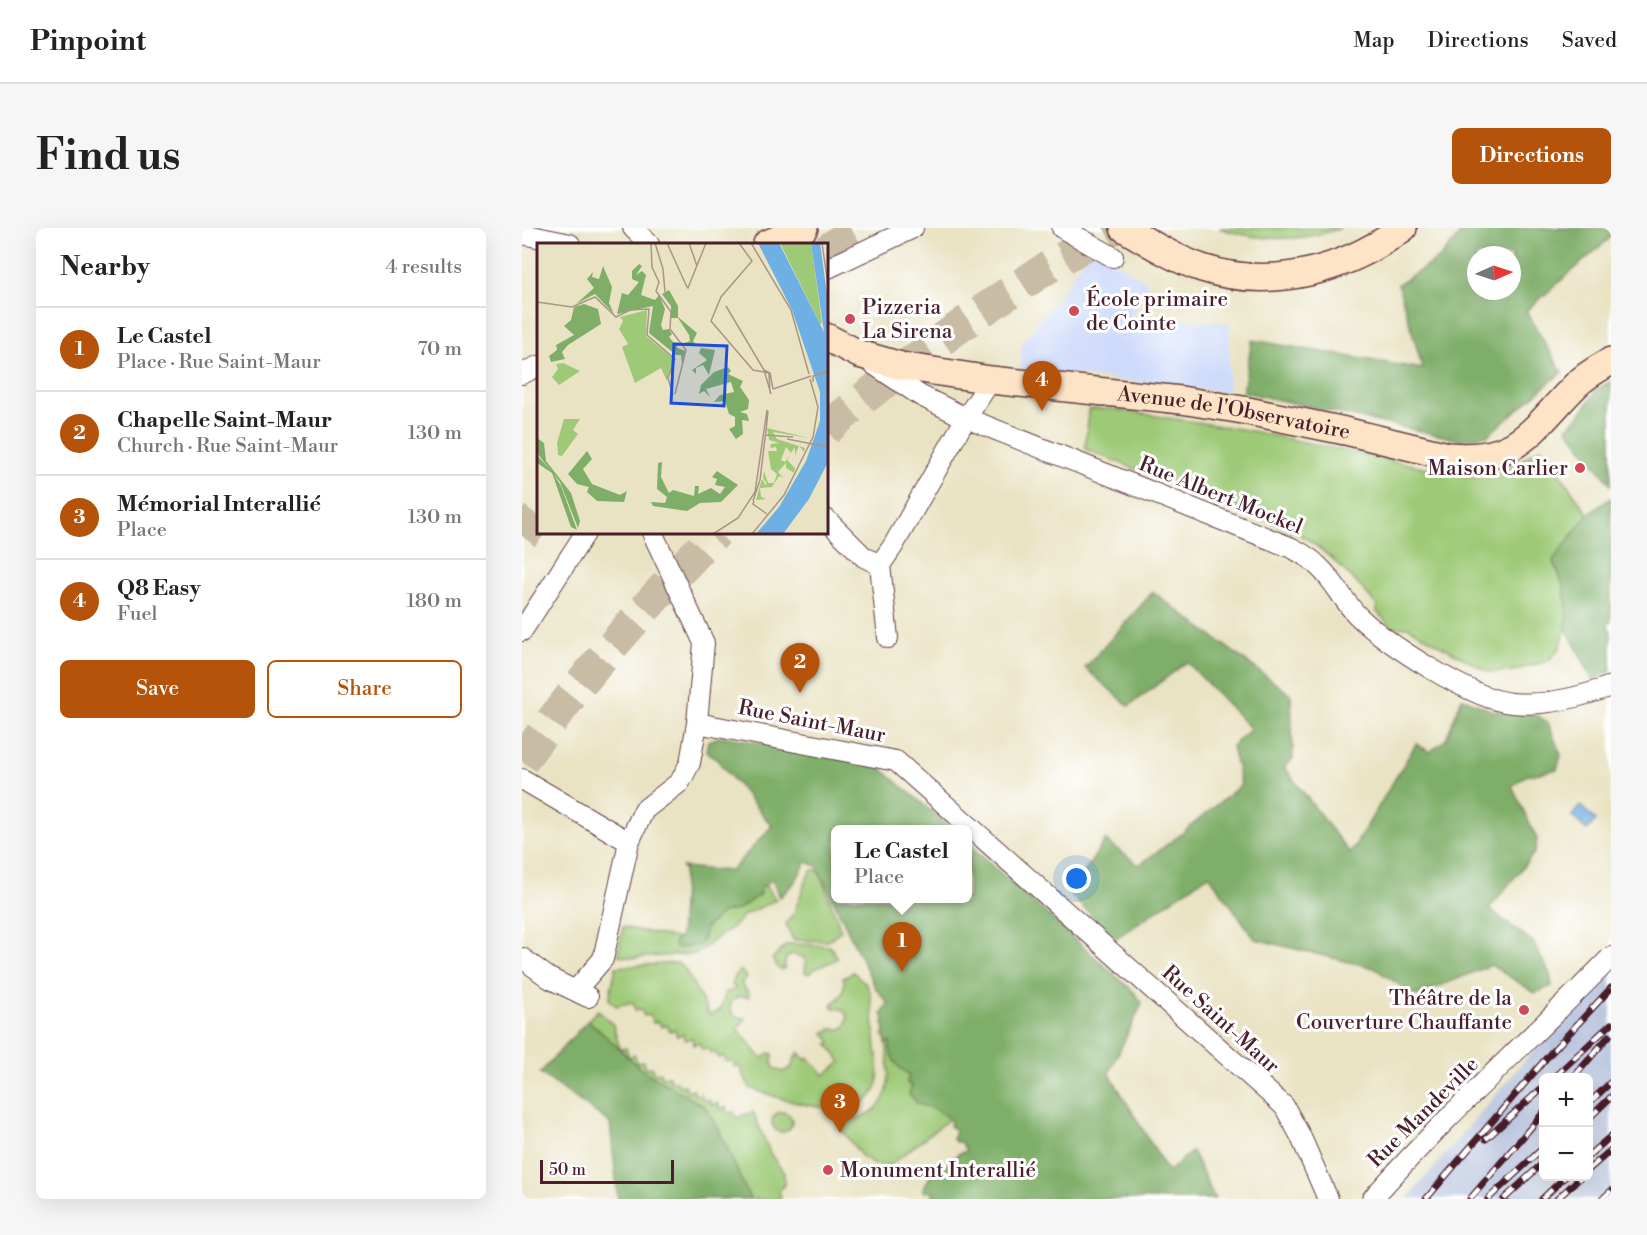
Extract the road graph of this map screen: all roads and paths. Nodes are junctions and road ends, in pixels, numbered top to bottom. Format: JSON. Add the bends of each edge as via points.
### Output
{"nodes":[{"id":1,"x":804,"y":228,"type":"edge"},
{"id":2,"x":913,"y":228,"type":"edge"},
{"id":3,"x":1062,"y":228,"type":"edge"},
{"id":4,"x":1124,"y":228,"type":"edge"},
{"id":5,"x":1403,"y":228,"type":"edge"},
{"id":6,"x":522,"y":234,"type":"edge"},
{"id":7,"x":565,"y":243,"type":"edge"},
{"id":8,"x":775,"y":243,"type":"edge"},
{"id":9,"x":1113,"y":257,"type":"dead end"},
{"id":10,"x":828,"y":268,"type":"edge"},
{"id":11,"x":828,"y":339,"type":"edge"},
{"id":12,"x":859,"y":354,"type":"junction"},
{"id":13,"x":1611,"y":362,"type":"edge"},
{"id":14,"x":537,"y":366,"type":"edge"},
{"id":15,"x":522,"y":374,"type":"edge"},
{"id":16,"x":991,"y":380,"type":"junction"},
{"id":17,"x":966,"y":418,"type":"junction"},
{"id":18,"x":828,"y":521,"type":"edge"},
{"id":19,"x":585,"y":534,"type":"edge"},
{"id":20,"x":653,"y":534,"type":"edge"},
{"id":21,"x":880,"y":565,"type":"junction"},
{"id":22,"x":522,"y":631,"type":"edge"},
{"id":23,"x":888,"y":638,"type":"dead end"},
{"id":24,"x":1611,"y":686,"type":"edge"},
{"id":25,"x":698,"y":723,"type":"junction"},
{"id":26,"x":522,"y":779,"type":"edge"},
{"id":27,"x":968,"y":825,"type":"edge"},
{"id":28,"x":972,"y":829,"type":"edge"},
{"id":29,"x":629,"y":842,"type":"junction"},
{"id":30,"x":1611,"y":957,"type":"edge"},
{"id":31,"x":522,"y":958,"type":"edge"},
{"id":32,"x":1328,"y":1199,"type":"edge"},
{"id":33,"x":1371,"y":1199,"type":"edge"}],
"edges":[{"from":1,"to":8,"type":"street"},
{"from":2,"to":10,"type":"street"},
{"from":3,"to":9,"type":"street"},
{"from":4,"to":5,"type":"street","via":[[1194,265],[1218,273],[1258,278],[1311,273],[1336,265],[1365,253]]},
{"from":6,"to":7,"type":"street"},
{"from":11,"to":12,"type":"street","name":"Avenue de l'Observatoire"},
{"from":12,"to":16,"type":"street","name":"Avenue de l'Observatoire","via":[[901,366]]},
{"from":12,"to":17,"type":"street","name":"Rue Albert Mockel","via":[[921,396]]},
{"from":13,"to":16,"type":"street","name":"Avenue de l'Observatoire","via":[[1578,383],[1515,446],[1499,453],[1464,458],[1243,410]]},
{"from":14,"to":15,"type":"street"},
{"from":16,"to":17,"type":"street"},
{"from":17,"to":21,"type":"street"},
{"from":17,"to":24,"type":"street","name":"Rue Albert Mockel","via":[[1292,548],[1316,563],[1368,625],[1407,654],[1490,698],[1527,704]]},
{"from":18,"to":21,"type":"street","via":[[864,557]]},
{"from":19,"to":22,"type":"street"},
{"from":20,"to":25,"type":"street","via":[[704,643]]},
{"from":21,"to":23,"type":"street"},
{"from":25,"to":27,"type":"street","name":"Rue Saint-Maur","via":[[896,761]]},
{"from":25,"to":29,"type":"street","via":[[690,763],[680,782],[644,810]]},
{"from":26,"to":29,"type":"street"},
{"from":28,"to":32,"type":"street","name":"Rue Saint-Maur","via":[[1284,1106]]},
{"from":29,"to":31,"type":"street","via":[[603,959],[582,994],[549,978]]},
{"from":30,"to":33,"type":"street","name":"Rue Mandeville","via":[[1417,1148]]}]}
